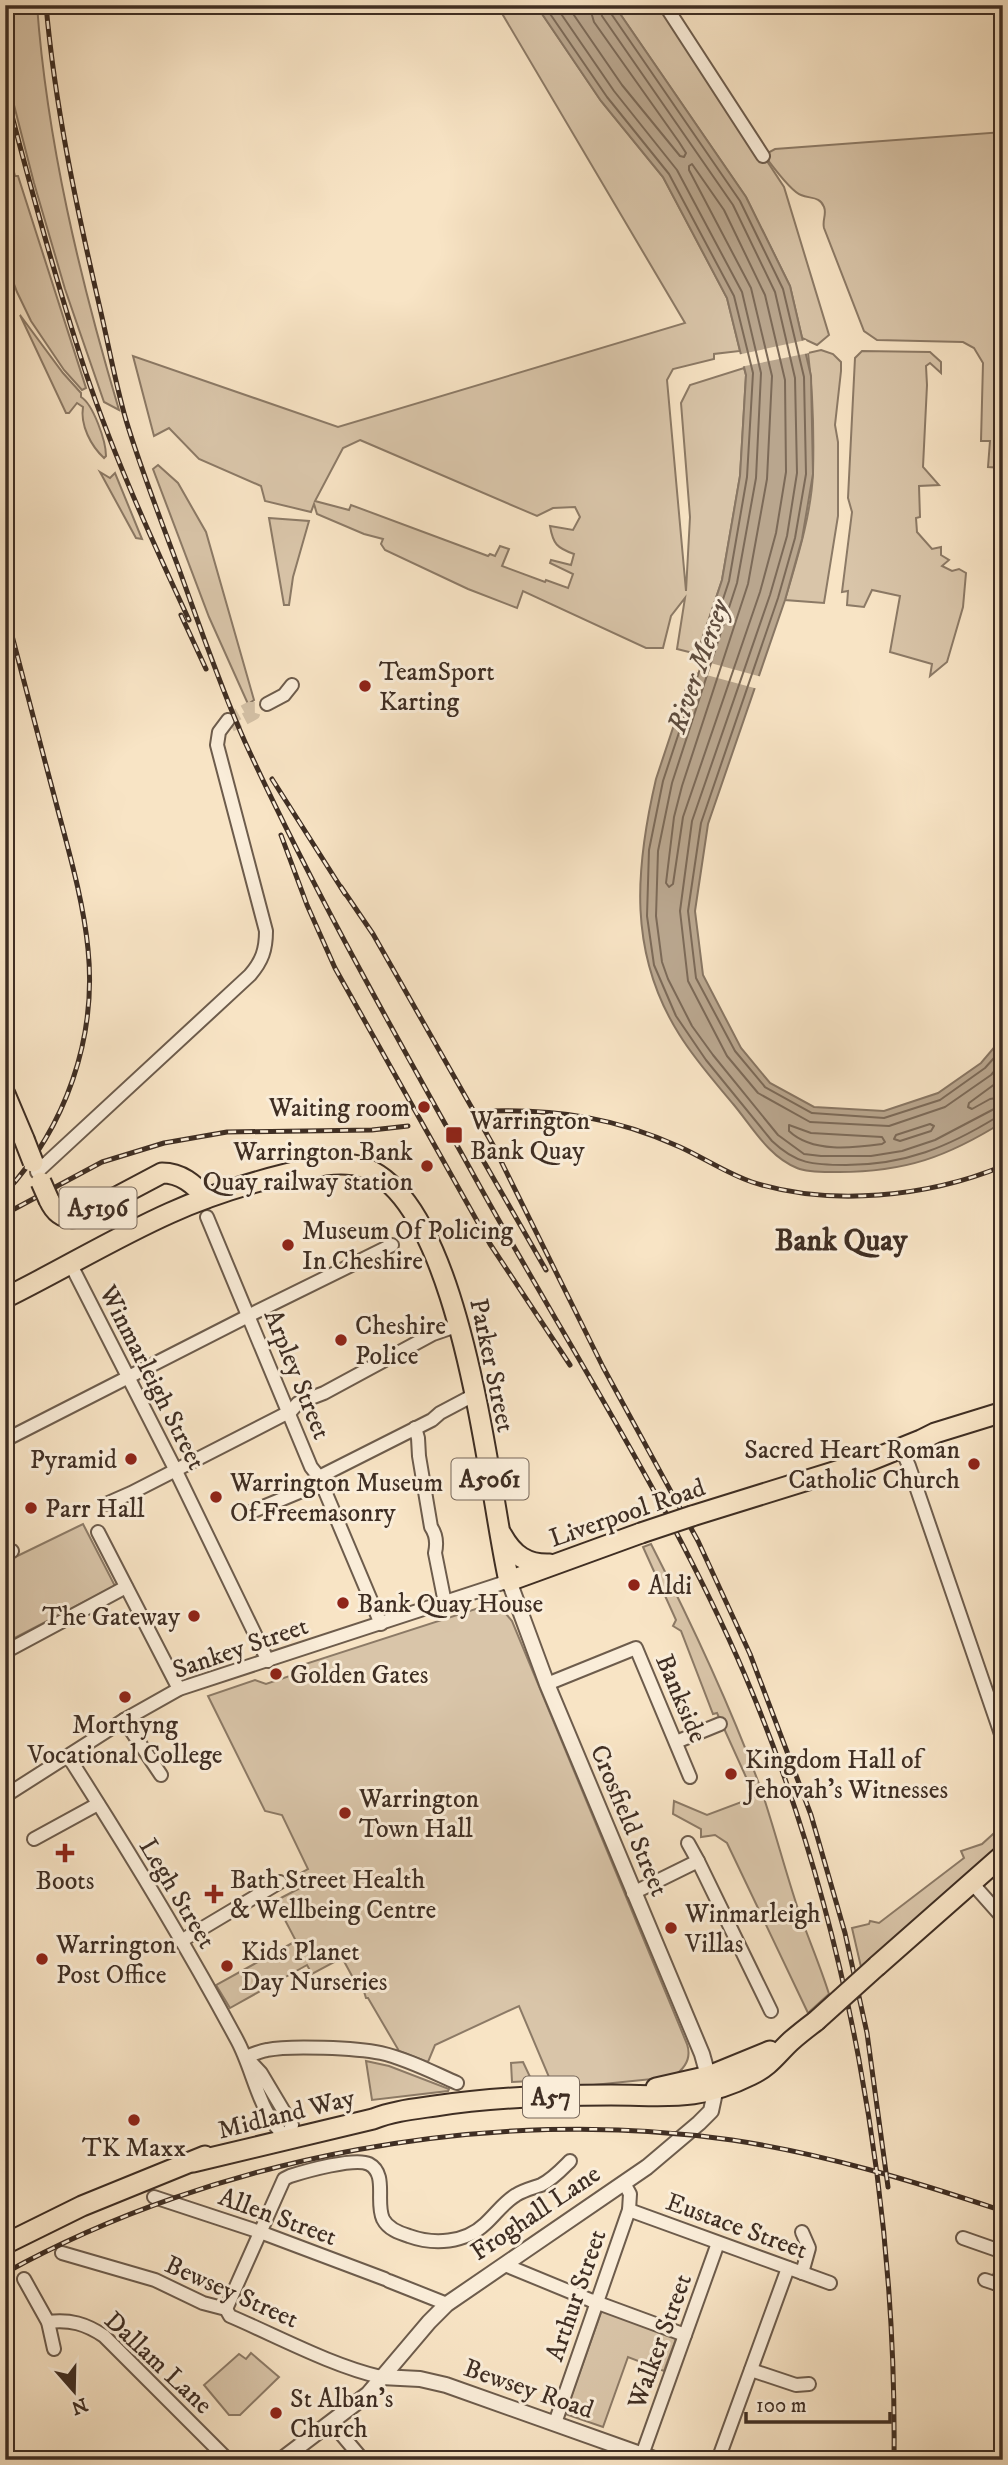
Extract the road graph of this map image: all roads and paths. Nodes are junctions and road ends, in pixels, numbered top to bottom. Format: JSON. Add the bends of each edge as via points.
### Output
{"nodes":[{"id":1,"x":665,"y":5,"type":"edge"},
{"id":2,"x":764,"y":156,"type":"dead end"},
{"id":3,"x":292,"y":685,"type":"dead end"},
{"id":4,"x":267,"y":704,"type":"dead end"},
{"id":5,"x":228,"y":724,"type":"tunnel mouth"},
{"id":6,"x":5,"y":1094,"type":"edge"},
{"id":7,"x":40,"y":1179,"type":"junction"},
{"id":8,"x":200,"y":1207,"type":"junction"},
{"id":9,"x":393,"y":1245,"type":"dead end"},
{"id":10,"x":71,"y":1265,"type":"junction"},
{"id":11,"x":5,"y":1298,"type":"edge"},
{"id":12,"x":249,"y":1315,"type":"junction"},
{"id":13,"x":459,"y":1325,"type":"junction"},
{"id":14,"x":128,"y":1378,"type":"junction"},
{"id":15,"x":474,"y":1395,"type":"junction"},
{"id":16,"x":288,"y":1412,"type":"junction"},
{"id":17,"x":1003,"y":1412,"type":"edge"},
{"id":18,"x":415,"y":1428,"type":"junction"},
{"id":19,"x":935,"y":1433,"type":"junction"},
{"id":20,"x":5,"y":1440,"type":"edge"},
{"id":21,"x":901,"y":1448,"type":"junction"},
{"id":22,"x":843,"y":1468,"type":"junction"},
{"id":23,"x":175,"y":1469,"type":"junction"},
{"id":24,"x":320,"y":1480,"type":"junction"},
{"id":25,"x":106,"y":1504,"type":"dead end"},
{"id":26,"x":251,"y":1512,"type":"dead end"},
{"id":27,"x":500,"y":1531,"type":"junction"},
{"id":28,"x":98,"y":1532,"type":"dead end"},
{"id":29,"x":563,"y":1562,"type":"junction"},
{"id":30,"x":509,"y":1581,"type":"junction"},
{"id":31,"x":126,"y":1587,"type":"junction"},
{"id":32,"x":445,"y":1603,"type":"junction"},
{"id":33,"x":381,"y":1623,"type":"junction"},
{"id":34,"x":5,"y":1652,"type":"edge"},
{"id":35,"x":268,"y":1661,"type":"junction"},
{"id":36,"x":547,"y":1684,"type":"junction"},
{"id":37,"x":179,"y":1689,"type":"junction"},
{"id":38,"x":124,"y":1720,"type":"junction"},
{"id":39,"x":720,"y":1724,"type":"dead end"},
{"id":40,"x":1003,"y":1740,"type":"edge"},
{"id":41,"x":676,"y":1742,"type":"junction"},
{"id":42,"x":68,"y":1756,"type":"junction"},
{"id":43,"x":161,"y":1775,"type":"dead end"},
{"id":44,"x":690,"y":1777,"type":"dead end"},
{"id":45,"x":5,"y":1796,"type":"edge"},
{"id":46,"x":98,"y":1804,"type":"junction"},
{"id":47,"x":34,"y":1839,"type":"dead end"},
{"id":48,"x":688,"y":1843,"type":"dead end"},
{"id":49,"x":1003,"y":1855,"type":"edge"},
{"id":50,"x":698,"y":1861,"type":"junction"},
{"id":51,"x":972,"y":1883,"type":"junction"},
{"id":52,"x":276,"y":1887,"type":"dead end"},
{"id":53,"x":633,"y":1893,"type":"junction"},
{"id":54,"x":1003,"y":1918,"type":"edge"},
{"id":55,"x":181,"y":1941,"type":"junction"},
{"id":56,"x":773,"y":2005,"type":"dead end"},
{"id":57,"x":246,"y":2057,"type":"junction"},
{"id":58,"x":457,"y":2083,"type":"dead end"},
{"id":59,"x":711,"y":2084,"type":"junction"},
{"id":60,"x":285,"y":2131,"type":"junction"},
{"id":61,"x":570,"y":2161,"type":"dead end"},
{"id":62,"x":624,"y":2183,"type":"junction"},
{"id":63,"x":155,"y":2197,"type":"dead end"},
{"id":64,"x":629,"y":2210,"type":"junction"},
{"id":65,"x":805,"y":2218,"type":"dead end"},
{"id":66,"x":260,"y":2232,"type":"junction"},
{"id":67,"x":963,"y":2238,"type":"dead end"},
{"id":68,"x":718,"y":2243,"type":"junction"},
{"id":69,"x":5,"y":2244,"type":"edge"},
{"id":70,"x":1003,"y":2252,"type":"edge"},
{"id":71,"x":62,"y":2253,"type":"dead end"},
{"id":72,"x":505,"y":2265,"type":"junction"},
{"id":73,"x":788,"y":2268,"type":"junction"},
{"id":74,"x":1003,"y":2269,"type":"edge"},
{"id":75,"x":802,"y":2273,"type":"junction"},
{"id":76,"x":24,"y":2279,"type":"dead end"},
{"id":77,"x":830,"y":2283,"type":"dead end"},
{"id":78,"x":995,"y":2283,"type":"edge"},
{"id":79,"x":596,"y":2302,"type":"junction"},
{"id":80,"x":447,"y":2304,"type":"junction"},
{"id":81,"x":226,"y":2309,"type":"junction"},
{"id":82,"x":48,"y":2322,"type":"junction"},
{"id":83,"x":685,"y":2335,"type":"junction"},
{"id":84,"x":412,"y":2342,"type":"junction"},
{"id":85,"x":54,"y":2349,"type":"dead end"},
{"id":86,"x":751,"y":2370,"type":"junction"},
{"id":87,"x":381,"y":2377,"type":"junction"},
{"id":88,"x":420,"y":2379,"type":"junction"},
{"id":89,"x":799,"y":2389,"type":"dead end"},
{"id":90,"x":331,"y":2422,"type":"junction"},
{"id":91,"x":555,"y":2423,"type":"junction"},
{"id":92,"x":642,"y":2455,"type":"junction"},
{"id":93,"x":228,"y":2460,"type":"edge"},
{"id":94,"x":281,"y":2460,"type":"edge"},
{"id":95,"x":363,"y":2460,"type":"edge"},
{"id":96,"x":657,"y":2460,"type":"edge"},
{"id":97,"x":718,"y":2460,"type":"edge"}],
"edges":[{"from":1,"to":2,"type":"street"},
{"from":3,"to":4,"type":"street"},
{"from":5,"to":7,"type":"street","via":[[219,732],[217,745],[266,932],[266,950],[250,975]]},
{"from":6,"to":7,"type":"highway","number":"A5196","bridge":true},
{"from":7,"to":8,"type":"highway","number":"A5196","via":[[53,1208],[64,1217],[79,1217],[151,1180],[176,1189]]},
{"from":8,"to":10,"type":"highway","number":"A5061","via":[[156,1219]]},
{"from":8,"to":12,"type":"street","name":"Arpley Street"},
{"from":8,"to":13,"type":"highway","name":"Parker Street","number":"A5061","via":[[264,1180],[325,1166],[365,1168],[393,1186],[407,1203],[441,1268]]},
{"from":9,"to":12,"type":"street"},
{"from":10,"to":11,"type":"highway","number":"A5061"},
{"from":10,"to":14,"type":"street","name":"Winmarleigh Street"},
{"from":12,"to":14,"type":"street"},
{"from":12,"to":16,"type":"street","name":"Arpley Street"},
{"from":13,"to":15,"type":"highway","name":"Parker Street","number":"A5061"},
{"from":13,"to":16,"type":"street","via":[[433,1334]]},
{"from":14,"to":20,"type":"street"},
{"from":14,"to":23,"type":"street","name":"Winmarleigh Street"},
{"from":15,"to":18,"type":"street"},
{"from":15,"to":27,"type":"highway","name":"Parker Street","number":"A5061"},
{"from":16,"to":23,"type":"street"},
{"from":16,"to":24,"type":"street","name":"Arpley Street"},
{"from":17,"to":19,"type":"highway","name":"Liverpool Road"},
{"from":18,"to":24,"type":"street"},
{"from":18,"to":32,"type":"street"},
{"from":19,"to":21,"type":"highway","name":"Liverpool Road"},
{"from":19,"to":22,"type":"highway","name":"Liverpool Road","via":[[897,1440]]},
{"from":21,"to":22,"type":"highway","name":"Liverpool Road"},
{"from":21,"to":40,"type":"street"},
{"from":22,"to":29,"type":"highway","name":"Liverpool Road","bridge":true},
{"from":23,"to":25,"type":"street"},
{"from":23,"to":35,"type":"street","name":"Winmarleigh Street"},
{"from":24,"to":26,"type":"street"},
{"from":24,"to":33,"type":"street","name":"Arpley Street"},
{"from":27,"to":29,"type":"highway","via":[[515,1553],[529,1563]]},
{"from":27,"to":30,"type":"highway","name":"Parker Street","number":"A5061"},
{"from":28,"to":31,"type":"street"},
{"from":29,"to":30,"type":"highway","name":"Liverpool Road"},
{"from":30,"to":32,"type":"street","name":"Sankey Street"},
{"from":30,"to":36,"type":"street","name":"Crosfield Street"},
{"from":31,"to":34,"type":"street"},
{"from":31,"to":37,"type":"street"},
{"from":32,"to":33,"type":"street","name":"Sankey Street"},
{"from":33,"to":35,"type":"street","name":"Sankey Street"},
{"from":35,"to":37,"type":"street","name":"Sankey Street"},
{"from":36,"to":41,"type":"street","name":"Bankside","via":[[636,1648]]},
{"from":36,"to":53,"type":"street","name":"Crosfield Street"},
{"from":37,"to":38,"type":"street","name":"Sankey Street"},
{"from":38,"to":42,"type":"street","name":"Sankey Street"},
{"from":38,"to":43,"type":"street"},
{"from":39,"to":41,"type":"street"},
{"from":41,"to":44,"type":"street","name":"Bankside"},
{"from":42,"to":45,"type":"street","name":"Sankey Street"},
{"from":42,"to":46,"type":"street","name":"Legh Street"},
{"from":46,"to":47,"type":"street"},
{"from":46,"to":55,"type":"street","name":"Legh Street"},
{"from":48,"to":50,"type":"street"},
{"from":49,"to":51,"type":"highway","number":"A57"},
{"from":50,"to":53,"type":"street"},
{"from":50,"to":56,"type":"street"},
{"from":51,"to":54,"type":"street"},
{"from":51,"to":59,"type":"highway","number":"A57","bridge":true,"via":[[790,2042]]},
{"from":52,"to":55,"type":"street"},
{"from":53,"to":59,"type":"street","name":"Crosfield Street"},
{"from":55,"to":57,"type":"street","name":"Legh Street"},
{"from":57,"to":58,"type":"street","via":[[278,2049],[379,2053]]},
{"from":57,"to":60,"type":"street","name":"Legh Street","via":[[254,2083]]},
{"from":59,"to":60,"type":"highway","name":"Midland Way","number":"A57","via":[[613,2095],[488,2099]]},
{"from":59,"to":62,"type":"street","name":"Froghall Lane","via":[[714,2103],[704,2119]]},
{"from":60,"to":69,"type":"highway","name":"Midland Way","number":"A57","via":[[82,2206]]},
{"from":61,"to":66,"type":"street","via":[[552,2179],[512,2198],[477,2231],[459,2239],[421,2240],[388,2226],[381,2211],[378,2175],[366,2162],[355,2161],[284,2179]]},
{"from":62,"to":64,"type":"street","name":"Arthur Street","via":[[630,2194]]},
{"from":62,"to":72,"type":"street","name":"Froghall Lane"},
{"from":63,"to":66,"type":"street","name":"Allen Street"},
{"from":64,"to":68,"type":"street","name":"Eustace Street"},
{"from":64,"to":79,"type":"street","name":"Arthur Street"},
{"from":65,"to":75,"type":"street","via":[[799,2233],[809,2248]]},
{"from":66,"to":80,"type":"street","name":"Allen Street","via":[[387,2280],[409,2282]]},
{"from":66,"to":81,"type":"street"},
{"from":67,"to":70,"type":"street"},
{"from":68,"to":73,"type":"street","name":"Eustace Street"},
{"from":68,"to":83,"type":"street","name":"Walker Street"},
{"from":71,"to":81,"type":"street","name":"Bewsey Street","via":[[155,2280]]},
{"from":72,"to":79,"type":"street"},
{"from":72,"to":80,"type":"street","name":"Froghall Lane"},
{"from":73,"to":75,"type":"street","name":"Eustace Street"},
{"from":73,"to":86,"type":"street"},
{"from":74,"to":78,"type":"street"},
{"from":75,"to":77,"type":"street","name":"Eustace Street"},
{"from":76,"to":82,"type":"street"},
{"from":79,"to":83,"type":"street"},
{"from":79,"to":91,"type":"street","name":"Arthur Street"},
{"from":80,"to":84,"type":"street","name":"Froghall Lane"},
{"from":81,"to":87,"type":"street","name":"Bewsey Street","via":[[230,2316]]},
{"from":82,"to":85,"type":"street"},
{"from":82,"to":93,"type":"street","name":"Dallam Lane","via":[[80,2323],[104,2336]]},
{"from":83,"to":92,"type":"street","name":"Walker Street"},
{"from":84,"to":87,"type":"street","name":"Froghall Lane"},
{"from":84,"to":88,"type":"street","via":[[409,2362]]},
{"from":86,"to":89,"type":"street"},
{"from":86,"to":97,"type":"street"},
{"from":87,"to":88,"type":"street","name":"Bewsey Road"},
{"from":87,"to":90,"type":"street","name":"Froghall Lane","via":[[368,2394]]},
{"from":88,"to":91,"type":"street","name":"Bewsey Road"},
{"from":90,"to":94,"type":"street","name":"Froghall Lane"},
{"from":90,"to":95,"type":"street"},
{"from":91,"to":92,"type":"street","name":"Bewsey Road"},
{"from":92,"to":96,"type":"street","name":"Bewsey Road"}]}
